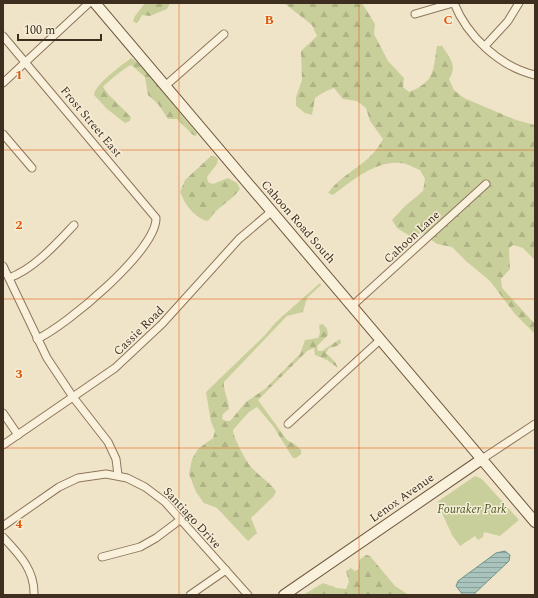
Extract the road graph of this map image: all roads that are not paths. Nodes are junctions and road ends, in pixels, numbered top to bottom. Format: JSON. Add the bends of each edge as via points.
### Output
{"nodes":[{"id":1,"x":89,"y":3,"type":"edge"},
{"id":2,"x":95,"y":3,"type":"edge"},
{"id":3,"x":454,"y":3,"type":"edge"},
{"id":4,"x":519,"y":3,"type":"edge"},
{"id":5,"x":415,"y":14,"type":"dead end"},
{"id":6,"x":224,"y":34,"type":"dead end"},
{"id":7,"x":3,"y":36,"type":"edge"},
{"id":8,"x":485,"y":46,"type":"junction"},
{"id":9,"x":26,"y":62,"type":"junction"},
{"id":10,"x":535,"y":75,"type":"edge"},
{"id":11,"x":3,"y":83,"type":"edge"},
{"id":12,"x":165,"y":86,"type":"junction"},
{"id":13,"x":3,"y":134,"type":"edge"},
{"id":14,"x":32,"y":168,"type":"dead end"},
{"id":15,"x":486,"y":184,"type":"dead end"},
{"id":16,"x":272,"y":211,"type":"junction"},
{"id":17,"x":74,"y":225,"type":"dead end"},
{"id":18,"x":3,"y":266,"type":"edge"},
{"id":19,"x":9,"y":278,"type":"junction"},
{"id":20,"x":352,"y":306,"type":"junction"},
{"id":21,"x":37,"y":339,"type":"junction"},
{"id":22,"x":380,"y":340,"type":"junction"},
{"id":23,"x":73,"y":397,"type":"junction"},
{"id":24,"x":3,"y":413,"type":"edge"},
{"id":25,"x":288,"y":424,"type":"dead end"},
{"id":26,"x":535,"y":424,"type":"edge"},
{"id":27,"x":18,"y":435,"type":"junction"},
{"id":28,"x":3,"y":445,"type":"edge"},
{"id":29,"x":482,"y":459,"type":"junction"},
{"id":30,"x":118,"y":476,"type":"junction"},
{"id":31,"x":180,"y":520,"type":"junction"},
{"id":32,"x":535,"y":522,"type":"edge"},
{"id":33,"x":3,"y":526,"type":"edge"},
{"id":34,"x":3,"y":537,"type":"edge"},
{"id":35,"x":102,"y":558,"type":"dead end"},
{"id":36,"x":226,"y":570,"type":"junction"},
{"id":37,"x":34,"y":595,"type":"edge"},
{"id":38,"x":190,"y":595,"type":"edge"},
{"id":39,"x":248,"y":595,"type":"edge"},
{"id":40,"x":284,"y":595,"type":"edge"}],
"edges":[{"from":1,"to":9,"type":"street"},
{"from":2,"to":12,"type":"main road","name":"Cahoon Road South"},
{"from":3,"to":5,"type":"street"},
{"from":3,"to":8,"type":"street","via":[[467,28]]},
{"from":4,"to":8,"type":"street","via":[[508,21]]},
{"from":6,"to":12,"type":"street"},
{"from":7,"to":9,"type":"street","name":"Frost Street East"},
{"from":8,"to":10,"type":"street","via":[[512,68]]},
{"from":9,"to":11,"type":"street"},
{"from":9,"to":21,"type":"street","name":"Frost Street East","via":[[156,218],[156,226],[140,250],[108,285],[56,329]]},
{"from":12,"to":16,"type":"main road","name":"Cahoon Road South"},
{"from":13,"to":14,"type":"street"},
{"from":15,"to":20,"type":"street","name":"Cahoon Lane"},
{"from":16,"to":20,"type":"main road","name":"Cahoon Road South"},
{"from":16,"to":23,"type":"street","name":"Cassie Road","via":[[239,239],[186,300],[142,344],[116,368]]},
{"from":17,"to":19,"type":"street","via":[[38,259],[19,274]]},
{"from":18,"to":19,"type":"street"},
{"from":19,"to":21,"type":"street"},
{"from":20,"to":22,"type":"main road","name":"Cahoon Road South"},
{"from":21,"to":23,"type":"street"},
{"from":22,"to":25,"type":"street"},
{"from":22,"to":29,"type":"main road","name":"Cahoon Road South"},
{"from":23,"to":27,"type":"street","name":"Cassie Road"},
{"from":23,"to":30,"type":"street","via":[[108,442],[116,459]]},
{"from":24,"to":27,"type":"street"},
{"from":26,"to":29,"type":"street","name":"Lenox Avenue"},
{"from":27,"to":28,"type":"street","name":"Cassie Road"},
{"from":29,"to":32,"type":"main road","name":"Cahoon Road South"},
{"from":29,"to":40,"type":"main road","name":"Lenox Avenue"},
{"from":30,"to":31,"type":"street","name":"Santiago Drive","via":[[139,483],[156,494]]},
{"from":30,"to":33,"type":"street","name":"Santiago Drive","via":[[86,476],[68,482]]},
{"from":31,"to":35,"type":"street","via":[[140,547]]},
{"from":31,"to":36,"type":"street","name":"Santiago Drive"},
{"from":34,"to":37,"type":"street","via":[[26,564],[34,582]]},
{"from":36,"to":38,"type":"street"},
{"from":36,"to":39,"type":"street","name":"Santiago Drive"}]}
